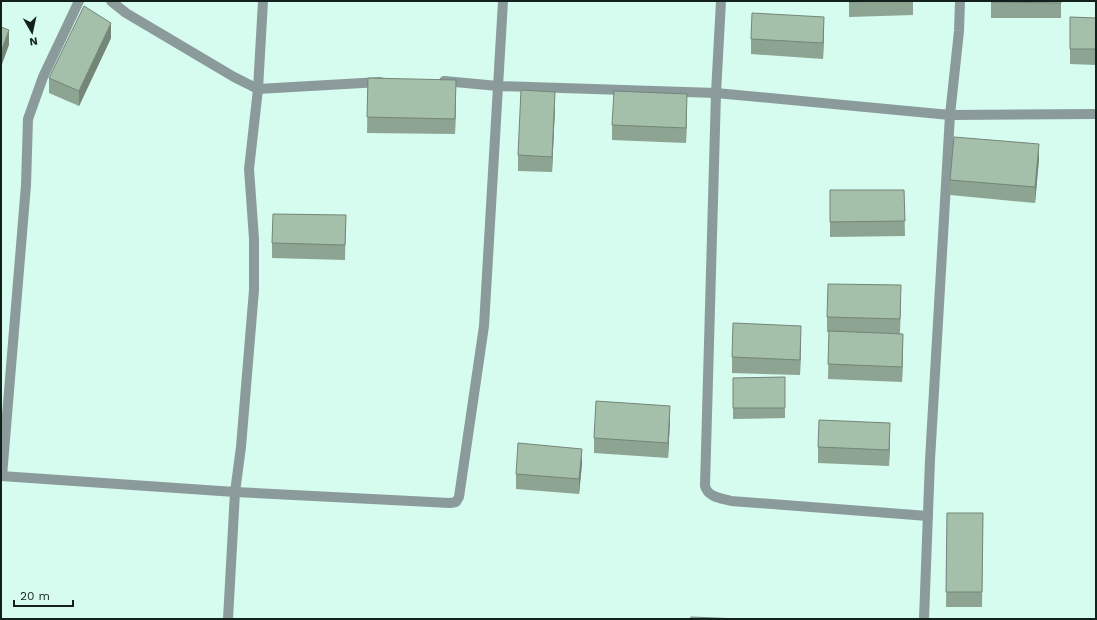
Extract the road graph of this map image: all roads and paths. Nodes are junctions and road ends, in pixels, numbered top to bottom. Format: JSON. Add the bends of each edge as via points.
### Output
{"nodes":[{"id":1,"x":78,"y":1,"type":"edge"},
{"id":2,"x":111,"y":1,"type":"edge"},
{"id":3,"x":263,"y":1,"type":"edge"},
{"id":4,"x":503,"y":1,"type":"edge"},
{"id":5,"x":721,"y":1,"type":"edge"},
{"id":6,"x":960,"y":1,"type":"edge"},
{"id":7,"x":431,"y":80,"type":"edge"},
{"id":8,"x":386,"y":82,"type":"edge"},
{"id":9,"x":498,"y":86,"type":"junction"},
{"id":10,"x":258,"y":89,"type":"junction"},
{"id":11,"x":716,"y":93,"type":"junction"},
{"id":12,"x":1096,"y":114,"type":"edge"},
{"id":13,"x":950,"y":115,"type":"junction"},
{"id":14,"x":2,"y":476,"type":"edge"},
{"id":15,"x":235,"y":492,"type":"junction"},
{"id":16,"x":928,"y":516,"type":"junction"},
{"id":17,"x":228,"y":619,"type":"edge"},
{"id":18,"x":924,"y":619,"type":"edge"}],
"edges":[{"from":1,"to":14,"type":"street","via":[[43,76],[28,119],[26,185]]},
{"from":2,"to":10,"type":"street","via":[[234,77]]},
{"from":3,"to":10,"type":"street"},
{"from":4,"to":9,"type":"street"},
{"from":5,"to":11,"type":"street"},
{"from":6,"to":13,"type":"street"},
{"from":7,"to":9,"type":"street"},
{"from":8,"to":10,"type":"street"},
{"from":9,"to":11,"type":"street"},
{"from":9,"to":15,"type":"street","via":[[484,326],[459,497],[456,502]]},
{"from":10,"to":15,"type":"street","via":[[248,169],[254,239],[254,290]]},
{"from":11,"to":13,"type":"street"},
{"from":11,"to":16,"type":"street","via":[[706,490],[710,494],[731,501]]},
{"from":12,"to":13,"type":"street"},
{"from":13,"to":16,"type":"street"},
{"from":14,"to":15,"type":"street"},
{"from":15,"to":17,"type":"street"},
{"from":16,"to":18,"type":"street"}]}
